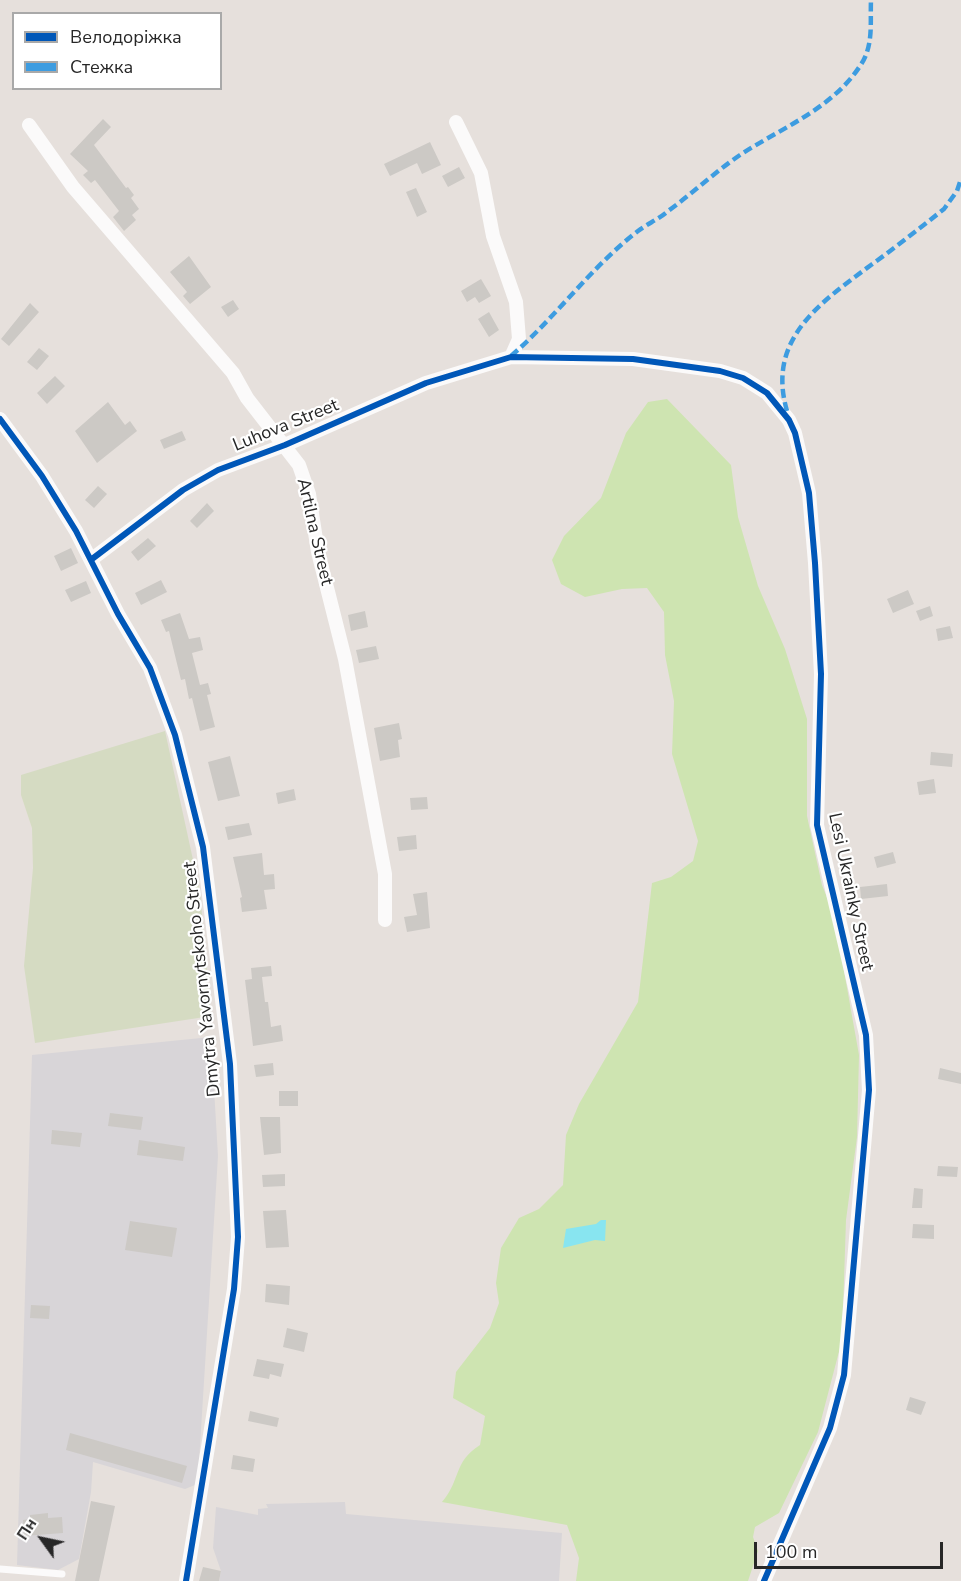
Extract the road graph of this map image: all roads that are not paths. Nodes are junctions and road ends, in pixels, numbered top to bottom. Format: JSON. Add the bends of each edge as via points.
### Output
{"nodes":[{"id":1,"x":456,"y":122,"type":"dead end"},
{"id":2,"x":29,"y":125,"type":"dead end"},
{"id":3,"x":511,"y":357,"type":"junction"},
{"id":4,"x":0,"y":419,"type":"edge"},
{"id":5,"x":285,"y":445,"type":"junction"},
{"id":6,"x":92,"y":559,"type":"junction"},
{"id":7,"x":386,"y":920,"type":"dead end"},
{"id":8,"x":0,"y":1569,"type":"edge"},
{"id":9,"x":62,"y":1575,"type":"dead end"},
{"id":10,"x":186,"y":1581,"type":"edge"},
{"id":11,"x":764,"y":1581,"type":"edge"}],
"edges":[{"from":1,"to":3,"type":"street","via":[[481,173],[493,236],[516,302],[519,339]]},
{"from":2,"to":5,"type":"street","name":"Artilna Street","via":[[74,187],[233,373],[247,398]]},
{"from":3,"to":5,"type":"street","name":"Luhova Street","via":[[426,383]]},
{"from":3,"to":11,"type":"street","name":"Lesi Ukrainky Street","via":[[633,359],[743,378],[768,393],[789,420],[809,493],[821,674],[817,825],[866,1035],[869,1090],[844,1375],[830,1428]]},
{"from":4,"to":6,"type":"street","name":"Dmytra Yavornytskoho Street","via":[[42,476]]},
{"from":5,"to":6,"type":"street","name":"Luhova Street","via":[[218,470],[183,489]]},
{"from":5,"to":7,"type":"street","name":"Artilna Street","via":[[299,465],[309,494],[318,552],[345,659],[385,874]]},
{"from":6,"to":10,"type":"street","name":"Dmytra Yavornytskoho Street","via":[[150,669],[192,792],[203,847],[230,1064],[238,1237],[234,1289]]},
{"from":8,"to":9,"type":"lane"}]}
